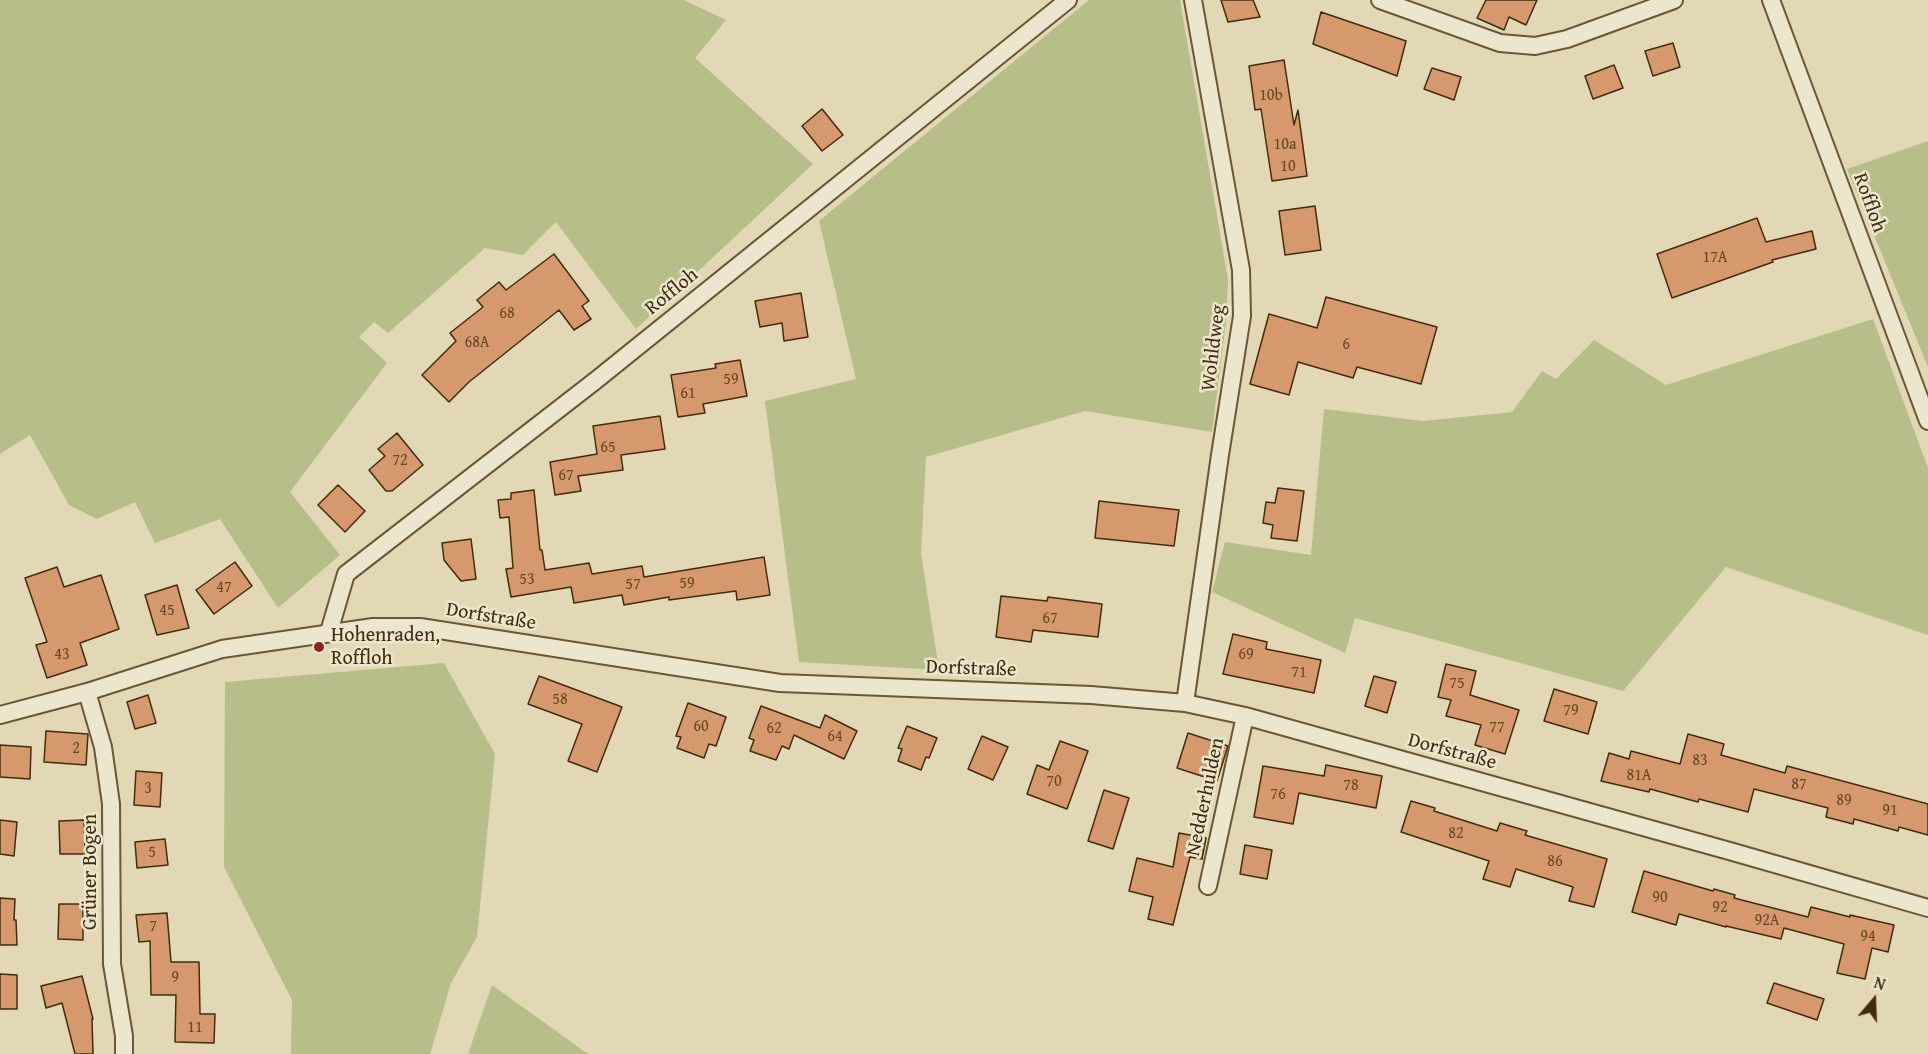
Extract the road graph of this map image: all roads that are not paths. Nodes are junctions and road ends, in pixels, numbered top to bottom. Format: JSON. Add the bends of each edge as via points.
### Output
{"nodes":[{"id":1,"x":1068,"y":0,"type":"edge"},
{"id":2,"x":1193,"y":0,"type":"edge"},
{"id":3,"x":1380,"y":0,"type":"edge"},
{"id":4,"x":1674,"y":0,"type":"edge"},
{"id":5,"x":1771,"y":0,"type":"edge"},
{"id":6,"x":1928,"y":422,"type":"edge"},
{"id":7,"x":328,"y":632,"type":"junction"},
{"id":8,"x":87,"y":692,"type":"junction"},
{"id":9,"x":1185,"y":703,"type":"junction"},
{"id":10,"x":0,"y":715,"type":"edge"},
{"id":11,"x":1245,"y":717,"type":"junction"},
{"id":12,"x":1208,"y":886,"type":"dead end"},
{"id":13,"x":1928,"y":908,"type":"edge"},
{"id":14,"x":124,"y":1054,"type":"edge"}],
"edges":[{"from":1,"to":7,"type":"street","name":"Roffloh","via":[[595,381],[346,574]]},
{"from":2,"to":9,"type":"street","name":"Wohldweg","via":[[1241,270],[1242,316]]},
{"from":3,"to":4,"type":"street","via":[[1500,43],[1535,46],[1567,39]]},
{"from":5,"to":6,"type":"street","name":"Roffloh"},
{"from":7,"to":8,"type":"street","name":"Dorfstraße","via":[[222,649]]},
{"from":7,"to":9,"type":"street","name":"Dorfstraße","via":[[420,627],[780,683],[1091,695]]},
{"from":8,"to":10,"type":"street","name":"Dorfstraße"},
{"from":8,"to":14,"type":"street","name":"Grüner Bogen","via":[[103,747],[111,804],[112,964]]},
{"from":9,"to":11,"type":"street","name":"Dorfstraße"},
{"from":11,"to":12,"type":"street","name":"Nedderhulden"},
{"from":11,"to":13,"type":"street","name":"Dorfstraße"}]}
